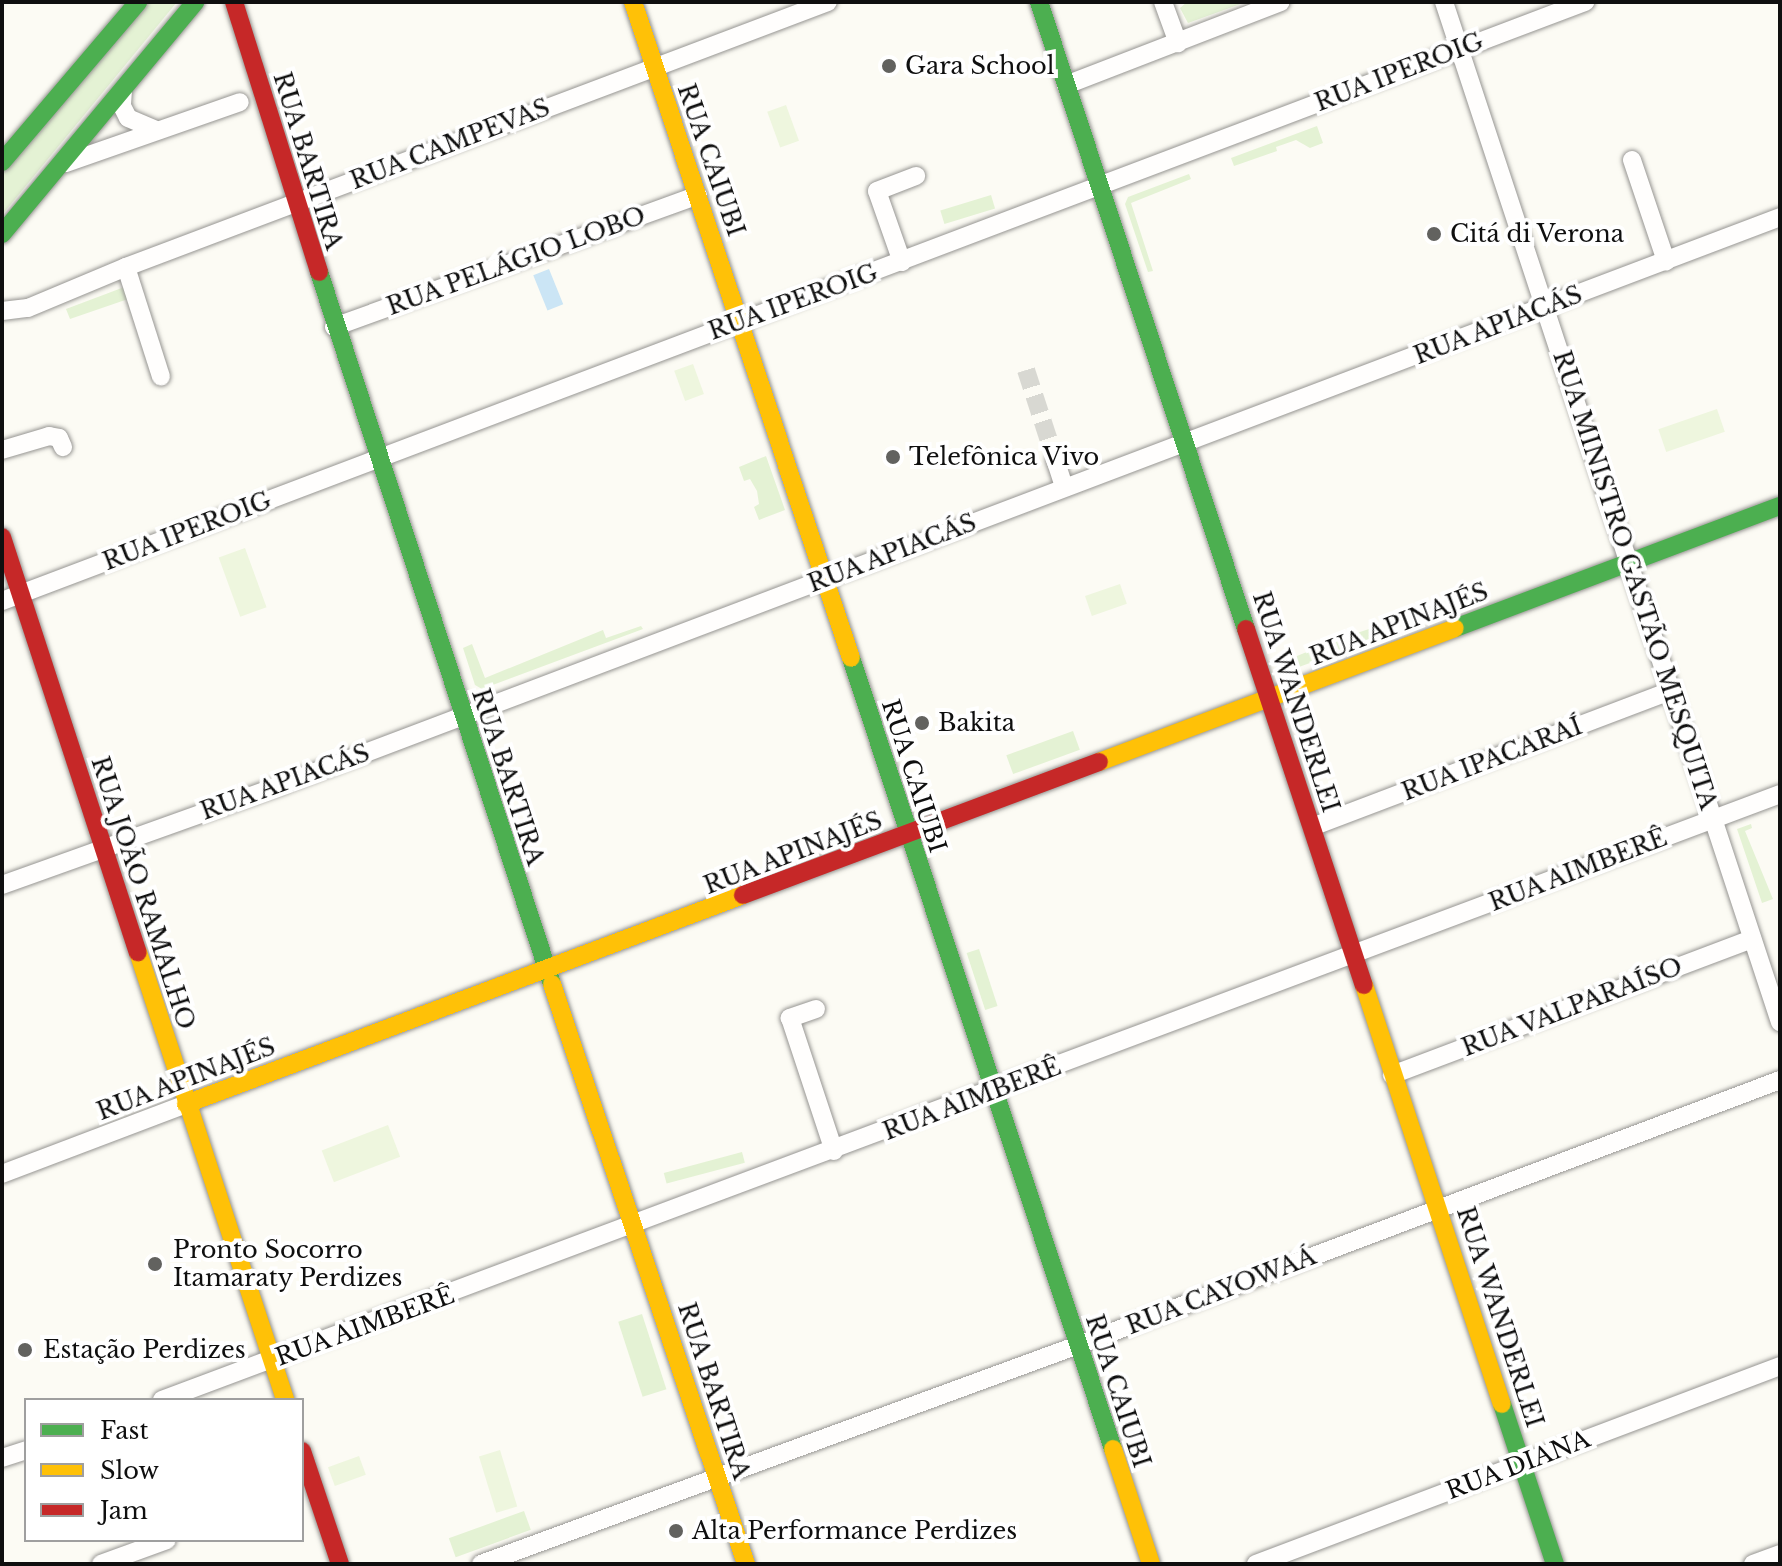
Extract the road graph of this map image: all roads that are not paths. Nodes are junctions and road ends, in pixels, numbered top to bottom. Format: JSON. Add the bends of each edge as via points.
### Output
{"nodes":[{"id":1,"x":138,"y":2,"type":"edge"},
{"id":2,"x":195,"y":2,"type":"edge"},
{"id":3,"x":234,"y":2,"type":"edge"},
{"id":4,"x":633,"y":2,"type":"edge"},
{"id":5,"x":828,"y":2,"type":"edge"},
{"id":6,"x":1039,"y":2,"type":"edge"},
{"id":7,"x":1163,"y":2,"type":"edge"},
{"id":8,"x":1281,"y":2,"type":"edge"},
{"id":9,"x":1444,"y":2,"type":"edge"},
{"id":10,"x":1585,"y":2,"type":"edge"},
{"id":11,"x":1178,"y":43,"type":"junction"},
{"id":12,"x":1460,"y":49,"type":"junction"},
{"id":13,"x":654,"y":67,"type":"junction"},
{"id":14,"x":124,"y":83,"type":"junction"},
{"id":15,"x":1066,"y":85,"type":"junction"},
{"id":16,"x":240,"y":102,"type":"dead end"},
{"id":17,"x":156,"y":130,"type":"junction"},
{"id":18,"x":1632,"y":160,"type":"dead end"},
{"id":19,"x":2,"y":162,"type":"edge"},
{"id":20,"x":56,"y":167,"type":"junction"},
{"id":21,"x":916,"y":176,"type":"dead end"},
{"id":22,"x":1101,"y":186,"type":"junction"},
{"id":23,"x":698,"y":195,"type":"junction"},
{"id":24,"x":295,"y":203,"type":"junction"},
{"id":25,"x":1780,"y":217,"type":"edge"},
{"id":26,"x":2,"y":234,"type":"edge"},
{"id":27,"x":1666,"y":261,"type":"junction"},
{"id":28,"x":902,"y":262,"type":"junction"},
{"id":29,"x":126,"y":267,"type":"junction"},
{"id":30,"x":28,"y":308,"type":"junction"},
{"id":31,"x":1545,"y":308,"type":"junction"},
{"id":32,"x":2,"y":311,"type":"edge"},
{"id":33,"x":741,"y":322,"type":"junction"},
{"id":34,"x":2,"y":323,"type":"edge"},
{"id":35,"x":334,"y":327,"type":"junction"},
{"id":36,"x":161,"y":377,"type":"dead end"},
{"id":37,"x":1184,"y":443,"type":"junction"},
{"id":38,"x":63,"y":447,"type":"dead end"},
{"id":39,"x":2,"y":450,"type":"edge"},
{"id":40,"x":377,"y":458,"type":"junction"},
{"id":41,"x":1055,"y":459,"type":"tunnel mouth"},
{"id":42,"x":1064,"y":487,"type":"junction"},
{"id":43,"x":1780,"y":506,"type":"edge"},
{"id":44,"x":2,"y":537,"type":"edge"},
{"id":45,"x":1629,"y":563,"type":"junction"},
{"id":46,"x":823,"y":578,"type":"junction"},
{"id":47,"x":21,"y":594,"type":"junction"},
{"id":48,"x":2,"y":601,"type":"edge"},
{"id":49,"x":1672,"y":690,"type":"junction"},
{"id":50,"x":1270,"y":698,"type":"junction"},
{"id":51,"x":462,"y":716,"type":"junction"},
{"id":52,"x":1780,"y":794,"type":"edge"},
{"id":53,"x":1714,"y":819,"type":"junction"},
{"id":54,"x":1312,"y":827,"type":"junction"},
{"id":55,"x":908,"y":835,"type":"junction"},
{"id":56,"x":103,"y":847,"type":"junction"},
{"id":57,"x":2,"y":885,"type":"edge"},
{"id":58,"x":1752,"y":939,"type":"junction"},
{"id":59,"x":1353,"y":955,"type":"junction"},
{"id":60,"x":548,"y":971,"type":"junction"},
{"id":61,"x":816,"y":1009,"type":"dead end"},
{"id":62,"x":1780,"y":1022,"type":"edge"},
{"id":63,"x":1392,"y":1075,"type":"junction"},
{"id":64,"x":1780,"y":1080,"type":"edge"},
{"id":65,"x":993,"y":1091,"type":"junction"},
{"id":66,"x":186,"y":1104,"type":"junction"},
{"id":67,"x":834,"y":1151,"type":"junction"},
{"id":68,"x":2,"y":1174,"type":"edge"},
{"id":69,"x":1440,"y":1208,"type":"junction"},
{"id":70,"x":634,"y":1226,"type":"junction"},
{"id":71,"x":1078,"y":1345,"type":"junction"},
{"id":72,"x":272,"y":1360,"type":"junction"},
{"id":73,"x":1780,"y":1366,"type":"edge"},
{"id":74,"x":168,"y":1398,"type":"edge"},
{"id":75,"x":284,"y":1398,"type":"edge"},
{"id":76,"x":24,"y":1451,"type":"edge"},
{"id":77,"x":2,"y":1458,"type":"edge"},
{"id":78,"x":1522,"y":1463,"type":"junction"},
{"id":79,"x":304,"y":1464,"type":"edge"},
{"id":80,"x":718,"y":1477,"type":"junction"},
{"id":81,"x":308,"y":1489,"type":"edge"},
{"id":82,"x":162,"y":1542,"type":"edge"},
{"id":83,"x":1780,"y":1554,"type":"edge"},
{"id":84,"x":101,"y":1564,"type":"edge"},
{"id":85,"x":340,"y":1564,"type":"edge"},
{"id":86,"x":481,"y":1564,"type":"edge"},
{"id":87,"x":746,"y":1564,"type":"edge"},
{"id":88,"x":1151,"y":1564,"type":"edge"},
{"id":89,"x":1256,"y":1564,"type":"edge"},
{"id":90,"x":1555,"y":1564,"type":"edge"},
{"id":91,"x":1753,"y":1564,"type":"edge"}],
"edges":[{"from":1,"to":19,"type":"street"},
{"from":2,"to":14,"type":"street"},
{"from":3,"to":24,"type":"street","name":"RUA BARTIRA"},
{"from":4,"to":13,"type":"street","name":"RUA CAIUBI"},
{"from":5,"to":13,"type":"street","name":"RUA CAMPEVAS"},
{"from":6,"to":15,"type":"street","name":"RUA WANDERLEI"},
{"from":7,"to":11,"type":"street"},
{"from":8,"to":11,"type":"street"},
{"from":9,"to":12,"type":"street","name":"RUA MINISTRO GASTÃO MESQUITA"},
{"from":10,"to":12,"type":"street","name":"RUA IPEROIG"},
{"from":11,"to":15,"type":"street"},
{"from":12,"to":22,"type":"street","name":"RUA IPEROIG"},
{"from":12,"to":31,"type":"street","name":"RUA MINISTRO GASTÃO MESQUITA"},
{"from":13,"to":23,"type":"street","name":"RUA CAIUBI"},
{"from":13,"to":24,"type":"street","name":"RUA CAMPEVAS"},
{"from":14,"to":17,"type":"street","via":[[124,113],[135,124]]},
{"from":14,"to":20,"type":"street"},
{"from":15,"to":22,"type":"street","name":"RUA WANDERLEI"},
{"from":16,"to":17,"type":"street"},
{"from":17,"to":20,"type":"street"},
{"from":18,"to":27,"type":"street"},
{"from":20,"to":26,"type":"street"},
{"from":21,"to":28,"type":"street","via":[[877,191]]},
{"from":22,"to":28,"type":"street","name":"RUA IPEROIG"},
{"from":22,"to":37,"type":"street","name":"RUA WANDERLEI"},
{"from":23,"to":33,"type":"street","name":"RUA CAIUBI"},
{"from":23,"to":35,"type":"street","name":"RUA PELÁGIO LOBO"},
{"from":24,"to":29,"type":"street","name":"RUA CAMPEVAS"},
{"from":24,"to":35,"type":"street","name":"RUA BARTIRA"},
{"from":25,"to":27,"type":"street","name":"RUA APIACÁS"},
{"from":27,"to":31,"type":"street","name":"RUA APIACÁS"},
{"from":28,"to":33,"type":"street","name":"RUA IPEROIG"},
{"from":29,"to":30,"type":"street","name":"RUA CAMPEVAS"},
{"from":29,"to":36,"type":"street"},
{"from":30,"to":32,"type":"street","name":"RUA CAMPEVAS"},
{"from":30,"to":34,"type":"street","name":"RUA CAMPEVAS"},
{"from":31,"to":37,"type":"street","name":"RUA APIACÁS"},
{"from":31,"to":45,"type":"street","name":"RUA MINISTRO GASTÃO MESQUITA"},
{"from":33,"to":40,"type":"street","name":"RUA IPEROIG"},
{"from":33,"to":46,"type":"street","name":"RUA CAIUBI"},
{"from":35,"to":40,"type":"street","name":"RUA BARTIRA"},
{"from":37,"to":42,"type":"street","name":"RUA APIACÁS"},
{"from":37,"to":50,"type":"street","name":"RUA WANDERLEI"},
{"from":38,"to":39,"type":"street","via":[[59,438],[49,436]]},
{"from":40,"to":47,"type":"street","name":"RUA IPEROIG"},
{"from":40,"to":51,"type":"street","name":"RUA BARTIRA"},
{"from":41,"to":42,"type":"street"},
{"from":42,"to":46,"type":"street","name":"RUA APIACÁS"},
{"from":43,"to":45,"type":"street","name":"RUA APINAJÉS"},
{"from":44,"to":47,"type":"street","name":"RUA JOÃO RAMALHO"},
{"from":45,"to":49,"type":"street","name":"RUA MINISTRO GASTÃO MESQUITA"},
{"from":45,"to":50,"type":"street","name":"RUA APINAJÉS"},
{"from":46,"to":51,"type":"street","name":"RUA APIACÁS"},
{"from":46,"to":55,"type":"street","name":"RUA CAIUBI"},
{"from":47,"to":48,"type":"street","name":"RUA IPEROIG"},
{"from":47,"to":56,"type":"street","name":"RUA JOÃO RAMALHO"},
{"from":49,"to":53,"type":"street","name":"RUA MINISTRO GASTÃO MESQUITA"},
{"from":49,"to":54,"type":"street","name":"RUA IPACARAÍ"},
{"from":50,"to":54,"type":"street","name":"RUA WANDERLEI"},
{"from":50,"to":55,"type":"street","name":"RUA APINAJÉS"},
{"from":51,"to":56,"type":"street","name":"RUA APIACÁS"},
{"from":51,"to":60,"type":"street","name":"RUA BARTIRA"},
{"from":52,"to":53,"type":"street","name":"RUA AIMBERÊ"},
{"from":53,"to":58,"type":"street","name":"RUA MINISTRO GASTÃO MESQUITA"},
{"from":53,"to":59,"type":"street","name":"RUA AIMBERÊ"},
{"from":54,"to":59,"type":"street","name":"RUA WANDERLEI"},
{"from":55,"to":60,"type":"street","name":"RUA APINAJÉS"},
{"from":55,"to":65,"type":"street","name":"RUA CAIUBI"},
{"from":56,"to":57,"type":"street","name":"RUA APIACÁS"},
{"from":56,"to":66,"type":"street","name":"RUA JOÃO RAMALHO"},
{"from":58,"to":62,"type":"street","name":"RUA MINISTRO GASTÃO MESQUITA"},
{"from":58,"to":63,"type":"street","name":"RUA VALPARAÍSO"},
{"from":59,"to":63,"type":"street","name":"RUA WANDERLEI"},
{"from":59,"to":65,"type":"street","name":"RUA AIMBERÊ"},
{"from":60,"to":66,"type":"street","name":"RUA APINAJÉS"},
{"from":60,"to":70,"type":"street","name":"RUA BARTIRA"},
{"from":61,"to":67,"type":"street","via":[[790,1018]]},
{"from":63,"to":69,"type":"street","name":"RUA WANDERLEI"},
{"from":64,"to":69,"type":"street","name":"RUA CAYOWAÁ"},
{"from":65,"to":67,"type":"street","name":"RUA AIMBERÊ"},
{"from":65,"to":71,"type":"street","name":"RUA CAIUBI"},
{"from":66,"to":68,"type":"street","name":"RUA APINAJÉS"},
{"from":66,"to":72,"type":"street","name":"RUA JOÃO RAMALHO"},
{"from":67,"to":70,"type":"street","name":"RUA AIMBERÊ"},
{"from":69,"to":71,"type":"street","name":"RUA CAYOWAÁ"},
{"from":69,"to":78,"type":"street","name":"RUA WANDERLEI"},
{"from":70,"to":72,"type":"street","name":"RUA AIMBERÊ"},
{"from":70,"to":80,"type":"street","name":"RUA BARTIRA"},
{"from":71,"to":80,"type":"street","name":"RUA CAYOWAÁ"},
{"from":71,"to":88,"type":"street","name":"RUA CAIUBI"},
{"from":72,"to":74,"type":"street","name":"RUA AIMBERÊ"},
{"from":72,"to":75,"type":"street","name":"RUA JOÃO RAMALHO"},
{"from":73,"to":78,"type":"street","name":"RUA DIANA"},
{"from":76,"to":77,"type":"street"},
{"from":78,"to":89,"type":"street","name":"RUA DIANA"},
{"from":78,"to":90,"type":"street","name":"RUA WANDERLEI"},
{"from":79,"to":81,"type":"street"},
{"from":80,"to":86,"type":"street","name":"RUA CAYOWAÁ"},
{"from":80,"to":87,"type":"street","name":"RUA BARTIRA"},
{"from":81,"to":85,"type":"street"},
{"from":82,"to":84,"type":"street"},
{"from":83,"to":91,"type":"street"}]}
